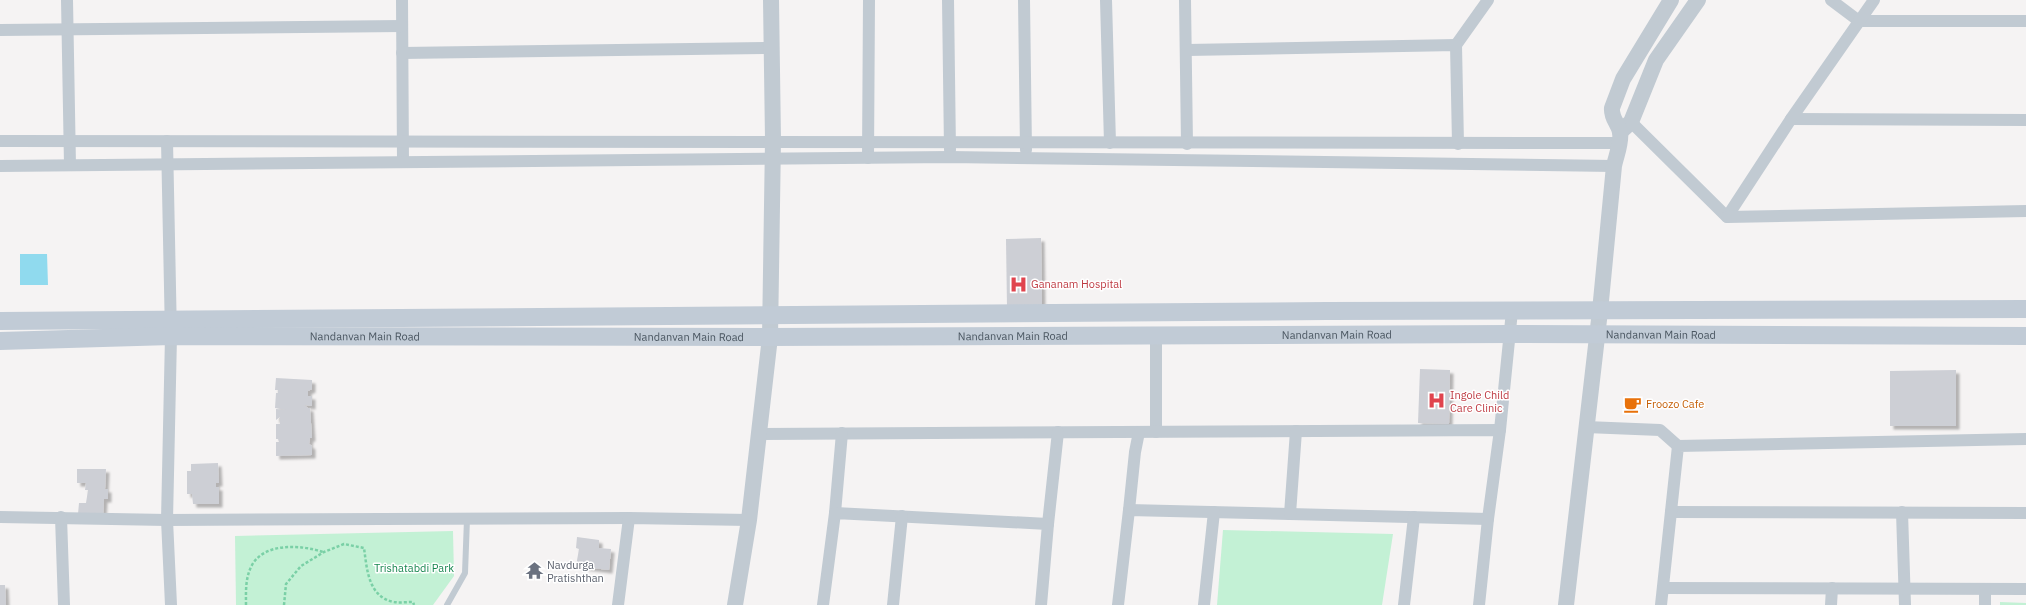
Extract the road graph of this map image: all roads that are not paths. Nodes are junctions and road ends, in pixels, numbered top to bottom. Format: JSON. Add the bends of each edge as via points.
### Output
{"nodes":[{"id":1,"x":67,"y":0,"type":"edge"},
{"id":2,"x":402,"y":0,"type":"edge"},
{"id":3,"x":772,"y":0,"type":"edge"},
{"id":4,"x":869,"y":0,"type":"edge"},
{"id":5,"x":948,"y":0,"type":"edge"},
{"id":6,"x":1024,"y":0,"type":"edge"},
{"id":7,"x":1106,"y":0,"type":"edge"},
{"id":8,"x":1185,"y":0,"type":"edge"},
{"id":9,"x":1488,"y":0,"type":"edge"},
{"id":10,"x":1671,"y":0,"type":"edge"},
{"id":11,"x":1698,"y":0,"type":"edge"},
{"id":12,"x":1831,"y":0,"type":"edge"},
{"id":13,"x":1874,"y":0,"type":"edge"},
{"id":14,"x":1859,"y":22,"type":"junction"},
{"id":15,"x":2026,"y":22,"type":"edge"},
{"id":16,"x":402,"y":26,"type":"junction"},
{"id":17,"x":0,"y":30,"type":"edge"},
{"id":18,"x":67,"y":30,"type":"junction"},
{"id":19,"x":1456,"y":45,"type":"junction"},
{"id":20,"x":771,"y":48,"type":"junction"},
{"id":21,"x":1187,"y":50,"type":"junction"},
{"id":22,"x":402,"y":53,"type":"junction"},
{"id":23,"x":1791,"y":119,"type":"junction"},
{"id":24,"x":2026,"y":120,"type":"edge"},
{"id":25,"x":1623,"y":132,"type":"junction"},
{"id":26,"x":70,"y":140,"type":"junction"},
{"id":27,"x":773,"y":140,"type":"junction"},
{"id":28,"x":0,"y":141,"type":"edge"},
{"id":29,"x":167,"y":141,"type":"junction"},
{"id":30,"x":403,"y":141,"type":"junction"},
{"id":31,"x":868,"y":141,"type":"junction"},
{"id":32,"x":950,"y":141,"type":"junction"},
{"id":33,"x":1025,"y":142,"type":"junction"},
{"id":34,"x":1110,"y":143,"type":"junction"},
{"id":35,"x":1187,"y":144,"type":"junction"},
{"id":36,"x":1458,"y":144,"type":"junction"},
{"id":37,"x":950,"y":157,"type":"junction"},
{"id":38,"x":1026,"y":157,"type":"junction"},
{"id":39,"x":868,"y":158,"type":"junction"},
{"id":40,"x":773,"y":159,"type":"junction"},
{"id":41,"x":404,"y":162,"type":"junction"},
{"id":42,"x":70,"y":165,"type":"junction"},
{"id":43,"x":167,"y":165,"type":"junction"},
{"id":44,"x":0,"y":166,"type":"edge"},
{"id":45,"x":1614,"y":166,"type":"junction"},
{"id":46,"x":2026,"y":211,"type":"edge"},
{"id":47,"x":1727,"y":217,"type":"junction"},
{"id":48,"x":2026,"y":308,"type":"edge"},
{"id":49,"x":1512,"y":311,"type":"junction"},
{"id":50,"x":1600,"y":311,"type":"junction"},
{"id":51,"x":771,"y":315,"type":"junction"},
{"id":52,"x":0,"y":321,"type":"edge"},
{"id":53,"x":170,"y":328,"type":"junction"},
{"id":54,"x":1510,"y":334,"type":"junction"},
{"id":55,"x":1597,"y":335,"type":"junction"},
{"id":56,"x":1156,"y":336,"type":"junction"},
{"id":57,"x":2026,"y":336,"type":"edge"},
{"id":58,"x":770,"y":337,"type":"junction"},
{"id":59,"x":0,"y":341,"type":"edge"},
{"id":60,"x":1586,"y":427,"type":"junction"},
{"id":61,"x":1500,"y":430,"type":"junction"},
{"id":62,"x":1296,"y":431,"type":"junction"},
{"id":63,"x":1058,"y":432,"type":"junction"},
{"id":64,"x":1139,"y":432,"type":"junction"},
{"id":65,"x":1156,"y":432,"type":"junction"},
{"id":66,"x":842,"y":433,"type":"junction"},
{"id":67,"x":758,"y":434,"type":"junction"},
{"id":68,"x":2026,"y":439,"type":"edge"},
{"id":69,"x":1678,"y":446,"type":"junction"},
{"id":70,"x":1129,"y":510,"type":"junction"},
{"id":71,"x":1214,"y":512,"type":"junction"},
{"id":72,"x":1671,"y":512,"type":"junction"},
{"id":73,"x":1902,"y":512,"type":"junction"},
{"id":74,"x":836,"y":513,"type":"junction"},
{"id":75,"x":2026,"y":513,"type":"edge"},
{"id":76,"x":1290,"y":514,"type":"junction"},
{"id":77,"x":902,"y":516,"type":"junction"},
{"id":78,"x":0,"y":517,"type":"edge"},
{"id":79,"x":61,"y":517,"type":"junction"},
{"id":80,"x":1414,"y":517,"type":"junction"},
{"id":81,"x":629,"y":518,"type":"junction"},
{"id":82,"x":467,"y":519,"type":"junction"},
{"id":83,"x":1488,"y":519,"type":"junction"},
{"id":84,"x":168,"y":520,"type":"junction"},
{"id":85,"x":749,"y":520,"type":"junction"},
{"id":86,"x":1048,"y":524,"type":"junction"},
{"id":87,"x":1663,"y":588,"type":"junction"},
{"id":88,"x":1832,"y":588,"type":"junction"},
{"id":89,"x":1905,"y":589,"type":"junction"},
{"id":90,"x":1985,"y":589,"type":"junction"},
{"id":91,"x":2026,"y":589,"type":"edge"},
{"id":92,"x":64,"y":605,"type":"edge"},
{"id":93,"x":171,"y":605,"type":"edge"},
{"id":94,"x":447,"y":605,"type":"edge"},
{"id":95,"x":618,"y":605,"type":"edge"},
{"id":96,"x":735,"y":605,"type":"edge"},
{"id":97,"x":823,"y":605,"type":"edge"},
{"id":98,"x":893,"y":605,"type":"edge"},
{"id":99,"x":1041,"y":605,"type":"edge"},
{"id":100,"x":1118,"y":605,"type":"edge"},
{"id":101,"x":1204,"y":605,"type":"edge"},
{"id":102,"x":1404,"y":605,"type":"edge"},
{"id":103,"x":1479,"y":605,"type":"edge"},
{"id":104,"x":1566,"y":605,"type":"edge"},
{"id":105,"x":1661,"y":605,"type":"edge"},
{"id":106,"x":1831,"y":605,"type":"edge"},
{"id":107,"x":1905,"y":605,"type":"edge"},
{"id":108,"x":1985,"y":605,"type":"edge"}],
"edges":[{"from":1,"to":18,"type":"street"},
{"from":2,"to":16,"type":"street"},
{"from":3,"to":20,"type":"street"},
{"from":4,"to":31,"type":"street"},
{"from":5,"to":32,"type":"street"},
{"from":6,"to":33,"type":"street"},
{"from":7,"to":34,"type":"street"},
{"from":8,"to":21,"type":"street"},
{"from":9,"to":19,"type":"street"},
{"from":10,"to":25,"type":"street","via":[[1623,79],[1611,114]]},
{"from":11,"to":25,"type":"street","via":[[1656,60]]},
{"from":12,"to":14,"type":"street"},
{"from":13,"to":14,"type":"street"},
{"from":14,"to":15,"type":"street"},
{"from":14,"to":23,"type":"street"},
{"from":16,"to":18,"type":"street"},
{"from":16,"to":22,"type":"street"},
{"from":17,"to":18,"type":"street"},
{"from":18,"to":26,"type":"street"},
{"from":19,"to":21,"type":"street"},
{"from":19,"to":36,"type":"street"},
{"from":20,"to":22,"type":"street"},
{"from":20,"to":27,"type":"street"},
{"from":21,"to":35,"type":"street"},
{"from":22,"to":30,"type":"street"},
{"from":23,"to":24,"type":"street"},
{"from":23,"to":47,"type":"street"},
{"from":25,"to":36,"type":"street"},
{"from":25,"to":45,"type":"street"},
{"from":25,"to":47,"type":"street"},
{"from":26,"to":28,"type":"street"},
{"from":26,"to":29,"type":"street"},
{"from":26,"to":42,"type":"street"},
{"from":27,"to":30,"type":"street"},
{"from":27,"to":31,"type":"street"},
{"from":27,"to":40,"type":"street"},
{"from":29,"to":30,"type":"street"},
{"from":29,"to":43,"type":"street"},
{"from":30,"to":41,"type":"street"},
{"from":31,"to":32,"type":"street"},
{"from":31,"to":39,"type":"street"},
{"from":32,"to":33,"type":"street"},
{"from":32,"to":37,"type":"street"},
{"from":33,"to":34,"type":"street"},
{"from":33,"to":38,"type":"street"},
{"from":34,"to":35,"type":"street"},
{"from":35,"to":36,"type":"street"},
{"from":37,"to":38,"type":"street"},
{"from":37,"to":39,"type":"street"},
{"from":38,"to":45,"type":"street"},
{"from":39,"to":40,"type":"street"},
{"from":40,"to":41,"type":"street"},
{"from":40,"to":51,"type":"street"},
{"from":41,"to":43,"type":"street"},
{"from":42,"to":43,"type":"street"},
{"from":42,"to":44,"type":"street"},
{"from":43,"to":53,"type":"street"},
{"from":45,"to":50,"type":"street"},
{"from":46,"to":47,"type":"street"},
{"from":48,"to":50,"type":"main road"},
{"from":49,"to":50,"type":"main road"},
{"from":49,"to":51,"type":"main road"},
{"from":49,"to":54,"type":"street"},
{"from":50,"to":55,"type":"street"},
{"from":51,"to":53,"type":"main road"},
{"from":51,"to":58,"type":"street"},
{"from":52,"to":53,"type":"main road"},
{"from":53,"to":58,"type":"main road","name":"Nandanvan Main Road"},
{"from":53,"to":59,"type":"main road","name":"Nandanvan Main Road"},
{"from":53,"to":84,"type":"street"},
{"from":54,"to":55,"type":"main road","name":"Nandanvan Main Road"},
{"from":54,"to":56,"type":"main road","name":"Nandanvan Main Road"},
{"from":54,"to":61,"type":"street"},
{"from":55,"to":57,"type":"main road","name":"Nandanvan Main Road"},
{"from":55,"to":60,"type":"street"},
{"from":56,"to":58,"type":"main road","name":"Nandanvan Main Road"},
{"from":56,"to":65,"type":"street"},
{"from":58,"to":67,"type":"street"},
{"from":60,"to":69,"type":"street","via":[[1660,430]]},
{"from":60,"to":104,"type":"street"},
{"from":61,"to":62,"type":"street"},
{"from":61,"to":83,"type":"street"},
{"from":62,"to":65,"type":"street"},
{"from":62,"to":76,"type":"street"},
{"from":63,"to":64,"type":"street"},
{"from":63,"to":66,"type":"street"},
{"from":63,"to":86,"type":"street"},
{"from":64,"to":65,"type":"street"},
{"from":64,"to":70,"type":"street"},
{"from":66,"to":67,"type":"street"},
{"from":66,"to":74,"type":"street"},
{"from":67,"to":85,"type":"street"},
{"from":68,"to":69,"type":"street"},
{"from":69,"to":72,"type":"street"},
{"from":70,"to":71,"type":"street"},
{"from":70,"to":100,"type":"street"},
{"from":71,"to":76,"type":"street"},
{"from":71,"to":101,"type":"street"},
{"from":72,"to":73,"type":"street"},
{"from":72,"to":87,"type":"street"},
{"from":73,"to":75,"type":"street"},
{"from":73,"to":89,"type":"street"},
{"from":74,"to":77,"type":"street"},
{"from":74,"to":97,"type":"street"},
{"from":76,"to":80,"type":"street"},
{"from":77,"to":86,"type":"street"},
{"from":77,"to":98,"type":"street"},
{"from":78,"to":79,"type":"street"},
{"from":79,"to":84,"type":"street"},
{"from":79,"to":92,"type":"street"},
{"from":80,"to":83,"type":"street"},
{"from":80,"to":102,"type":"street"},
{"from":81,"to":82,"type":"street"},
{"from":81,"to":85,"type":"street"},
{"from":81,"to":95,"type":"street"},
{"from":82,"to":84,"type":"street"},
{"from":82,"to":94,"type":"lane","via":[[465,573]]},
{"from":83,"to":103,"type":"street"},
{"from":84,"to":93,"type":"street"},
{"from":85,"to":96,"type":"street"},
{"from":86,"to":99,"type":"street"},
{"from":87,"to":88,"type":"street"},
{"from":87,"to":105,"type":"street"},
{"from":88,"to":89,"type":"street"},
{"from":88,"to":106,"type":"street"},
{"from":89,"to":90,"type":"street"},
{"from":89,"to":107,"type":"street"},
{"from":90,"to":91,"type":"street"},
{"from":90,"to":108,"type":"street"}]}
